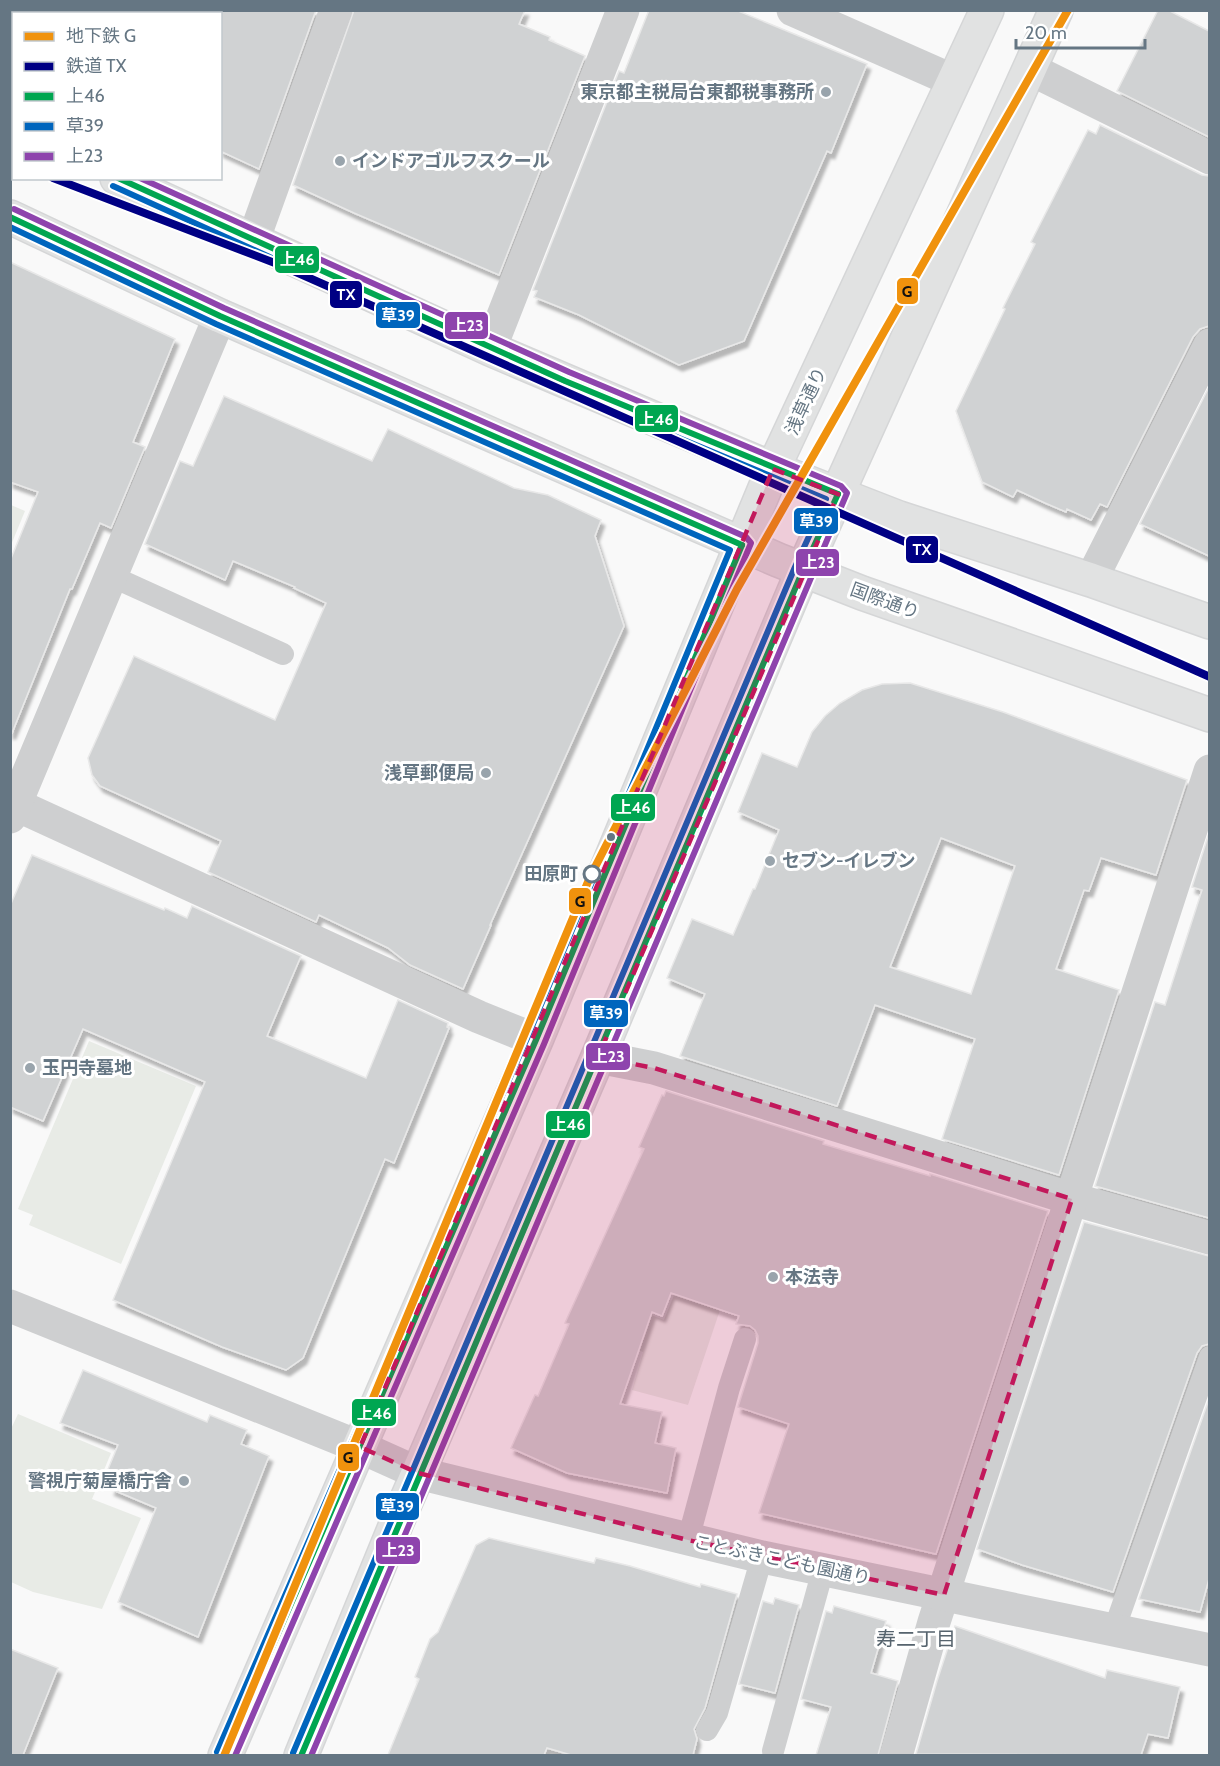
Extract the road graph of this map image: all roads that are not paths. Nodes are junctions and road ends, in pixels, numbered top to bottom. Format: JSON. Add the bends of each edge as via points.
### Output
{"nodes":[{"id":1,"x":336,"y":10,"type":"edge"},
{"id":2,"x":623,"y":10,"type":"edge"},
{"id":3,"x":793,"y":10,"type":"edge"},
{"id":4,"x":987,"y":10,"type":"edge"},
{"id":5,"x":1056,"y":10,"type":"edge"},
{"id":6,"x":1030,"y":69,"type":"junction"},
{"id":7,"x":954,"y":81,"type":"junction"},
{"id":8,"x":1209,"y":158,"type":"edge"},
{"id":9,"x":121,"y":180,"type":"edge"},
{"id":10,"x":10,"y":217,"type":"edge"},
{"id":11,"x":254,"y":241,"type":"junction"},
{"id":12,"x":220,"y":316,"type":"junction"},
{"id":13,"x":1209,"y":345,"type":"edge"},
{"id":14,"x":490,"y":349,"type":"junction"},
{"id":15,"x":773,"y":469,"type":"junction"},
{"id":16,"x":838,"y":494,"type":"junction"},
{"id":17,"x":742,"y":545,"type":"junction"},
{"id":18,"x":803,"y":570,"type":"junction"},
{"id":19,"x":111,"y":576,"type":"junction"},
{"id":20,"x":1091,"y":580,"type":"junction"},
{"id":21,"x":1209,"y":622,"type":"edge"},
{"id":22,"x":283,"y":654,"type":"dead end"},
{"id":23,"x":1209,"y":715,"type":"edge"},
{"id":24,"x":1209,"y":771,"type":"edge"},
{"id":25,"x":12,"y":808,"type":"edge"},
{"id":26,"x":536,"y":1040,"type":"junction"},
{"id":27,"x":598,"y":1057,"type":"junction"},
{"id":28,"x":1072,"y":1199,"type":"junction"},
{"id":29,"x":1209,"y":1238,"type":"edge"},
{"id":30,"x":10,"y":1306,"type":"edge"},
{"id":31,"x":745,"y":1339,"type":"dead end"},
{"id":32,"x":1209,"y":1357,"type":"edge"},
{"id":33,"x":360,"y":1447,"type":"junction"},
{"id":34,"x":418,"y":1473,"type":"junction"},
{"id":35,"x":688,"y":1540,"type":"junction"},
{"id":36,"x":762,"y":1557,"type":"junction"},
{"id":37,"x":823,"y":1570,"type":"junction"},
{"id":38,"x":944,"y":1595,"type":"junction"},
{"id":39,"x":1114,"y":1630,"type":"junction"},
{"id":40,"x":1209,"y":1650,"type":"edge"},
{"id":41,"x":707,"y":1730,"type":"dead end"},
{"id":42,"x":773,"y":1751,"type":"dead end"},
{"id":43,"x":225,"y":1755,"type":"edge"},
{"id":44,"x":301,"y":1755,"type":"edge"},
{"id":45,"x":896,"y":1755,"type":"edge"}],
"edges":[{"from":1,"to":11,"type":"street"},
{"from":2,"to":14,"type":"street"},
{"from":3,"to":7,"type":"street"},
{"from":4,"to":7,"type":"main road","name":"浅草通り"},
{"from":5,"to":6,"type":"main road"},
{"from":6,"to":8,"type":"street"},
{"from":6,"to":16,"type":"main road"},
{"from":7,"to":15,"type":"main road","name":"浅草通り"},
{"from":9,"to":11,"type":"main road"},
{"from":10,"to":12,"type":"main road","name":"国際通り"},
{"from":11,"to":14,"type":"main road"},
{"from":12,"to":17,"type":"main road","name":"国際通り"},
{"from":12,"to":19,"type":"street"},
{"from":13,"to":20,"type":"street"},
{"from":14,"to":15,"type":"main road"},
{"from":15,"to":16,"type":"main road"},
{"from":15,"to":17,"type":"main road","name":"浅草通り"},
{"from":16,"to":18,"type":"main road"},
{"from":16,"to":20,"type":"main road","via":[[899,518]]},
{"from":17,"to":18,"type":"main road","name":"国際通り"},
{"from":17,"to":26,"type":"main road","name":"浅草通り"},
{"from":18,"to":23,"type":"main road","name":"国際通り"},
{"from":18,"to":27,"type":"main road"},
{"from":19,"to":22,"type":"lane"},
{"from":19,"to":25,"type":"street"},
{"from":20,"to":21,"type":"main road"},
{"from":24,"to":28,"type":"street"},
{"from":25,"to":26,"type":"street"},
{"from":26,"to":33,"type":"main road","name":"浅草通り"},
{"from":27,"to":28,"type":"street","via":[[654,1068]]},
{"from":27,"to":34,"type":"main road"},
{"from":28,"to":29,"type":"street"},
{"from":28,"to":38,"type":"street"},
{"from":30,"to":33,"type":"street","name":"ことぶきこども園通り"},
{"from":31,"to":35,"type":"lane"},
{"from":32,"to":39,"type":"lane"},
{"from":33,"to":34,"type":"street","name":"ことぶきこども園通り"},
{"from":33,"to":43,"type":"main road","name":"浅草通り"},
{"from":34,"to":35,"type":"street","name":"ことぶきこども園通り"},
{"from":34,"to":44,"type":"main road"},
{"from":35,"to":36,"type":"street","name":"ことぶきこども園通り"},
{"from":36,"to":37,"type":"street","name":"ことぶきこども園通り"},
{"from":36,"to":41,"type":"lane","via":[[717,1713]]},
{"from":37,"to":38,"type":"street","name":"ことぶきこども園通り"},
{"from":37,"to":42,"type":"lane"},
{"from":38,"to":39,"type":"street","name":"ことぶきこども園通り"},
{"from":38,"to":45,"type":"street"},
{"from":39,"to":40,"type":"street","name":"ことぶきこども園通り"}]}
